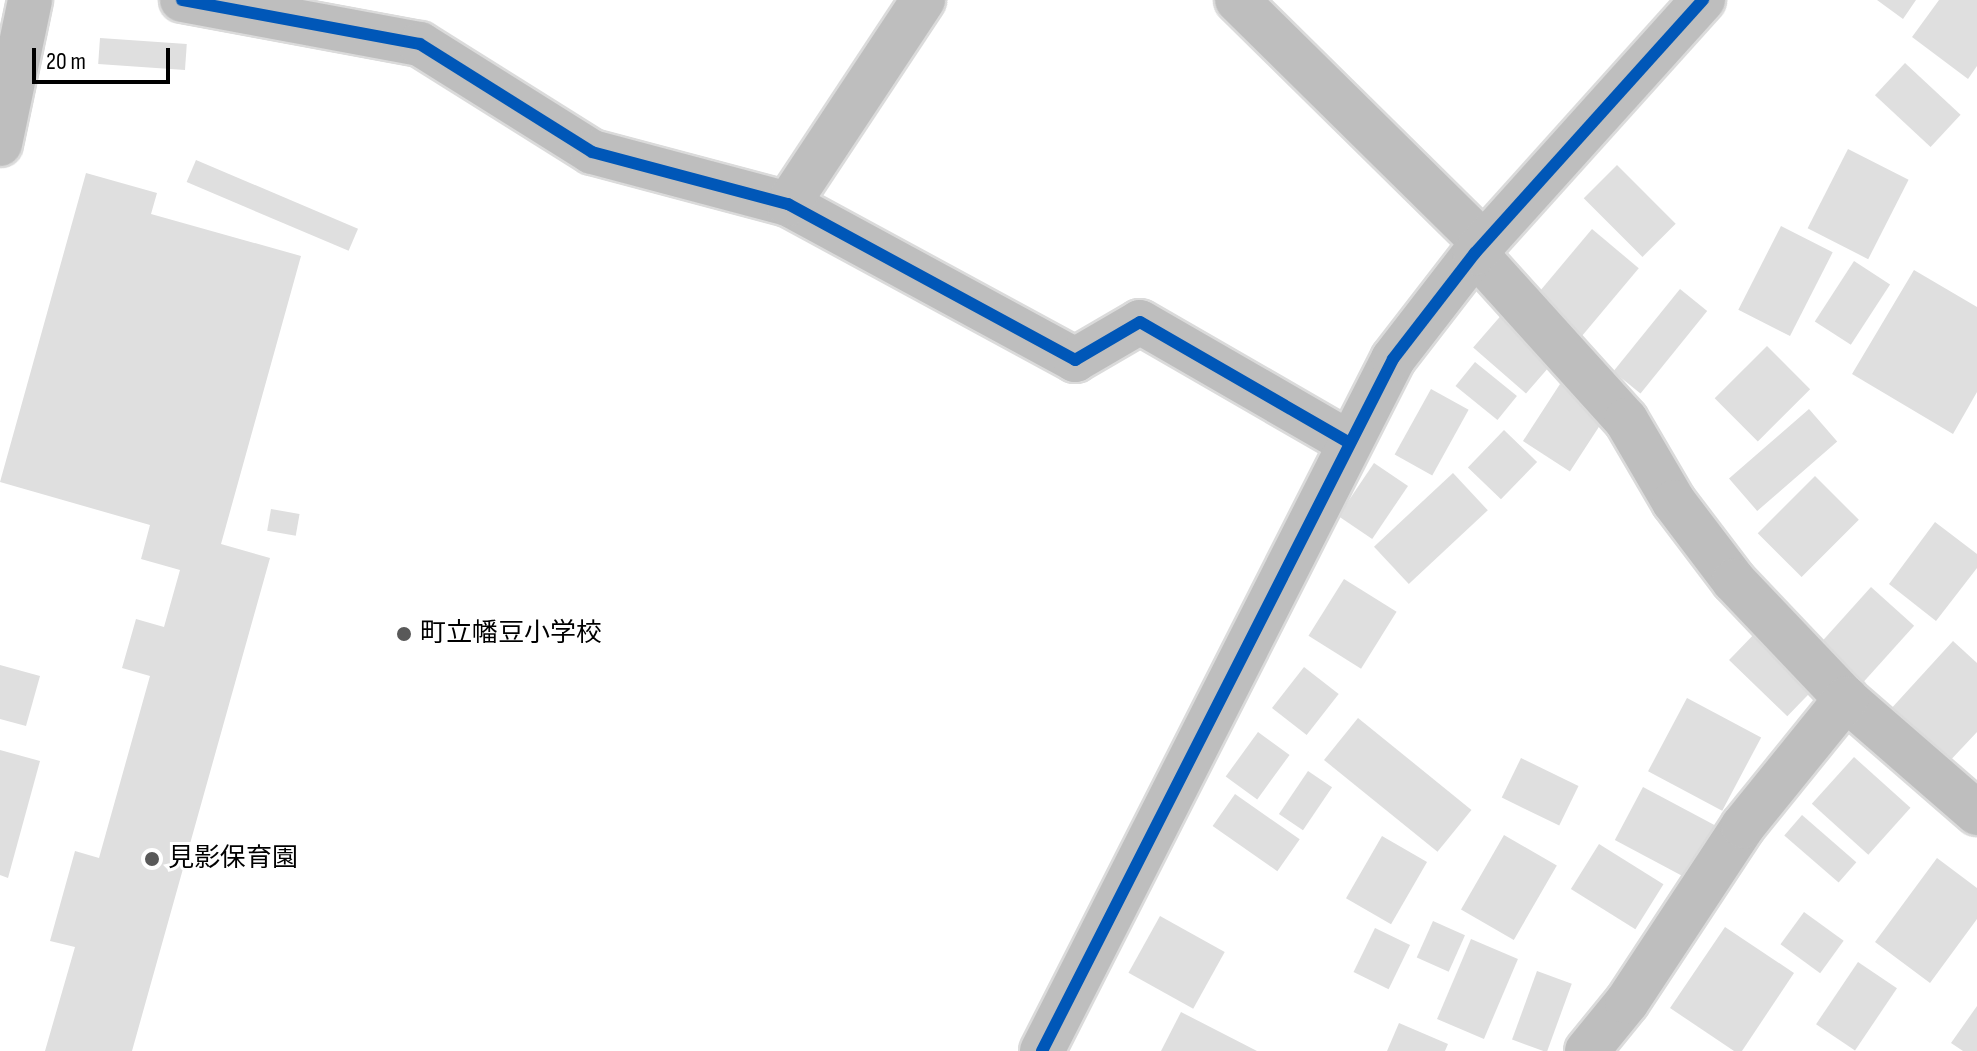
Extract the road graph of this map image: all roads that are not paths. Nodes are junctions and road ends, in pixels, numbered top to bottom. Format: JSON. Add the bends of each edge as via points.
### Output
{"nodes":[{"id":1,"x":30,"y":0,"type":"edge"},
{"id":2,"x":182,"y":0,"type":"edge"},
{"id":3,"x":923,"y":0,"type":"edge"},
{"id":4,"x":1237,"y":0,"type":"edge"},
{"id":5,"x":1703,"y":0,"type":"edge"},
{"id":6,"x":0,"y":144,"type":"edge"},
{"id":7,"x":788,"y":204,"type":"junction"},
{"id":8,"x":1479,"y":248,"type":"junction"},
{"id":9,"x":1350,"y":443,"type":"junction"},
{"id":10,"x":1846,"y":699,"type":"junction"},
{"id":11,"x":1977,"y":813,"type":"edge"},
{"id":12,"x":1042,"y":1051,"type":"edge"},
{"id":13,"x":1587,"y":1051,"type":"edge"}],
"edges":[{"from":1,"to":6,"type":"main road"},
{"from":2,"to":7,"type":"main road","via":[[420,44],[592,152]]},
{"from":3,"to":7,"type":"main road"},
{"from":4,"to":8,"type":"main road"},
{"from":5,"to":8,"type":"main road"},
{"from":7,"to":9,"type":"main road","via":[[1075,360],[1140,322]]},
{"from":8,"to":9,"type":"main road","via":[[1393,359]]},
{"from":8,"to":10,"type":"main road","via":[[1626,420],[1674,502],[1734,581]]},
{"from":9,"to":12,"type":"main road"},
{"from":10,"to":11,"type":"main road"},
{"from":10,"to":13,"type":"main road","via":[[1743,826],[1627,1002]]}]}
